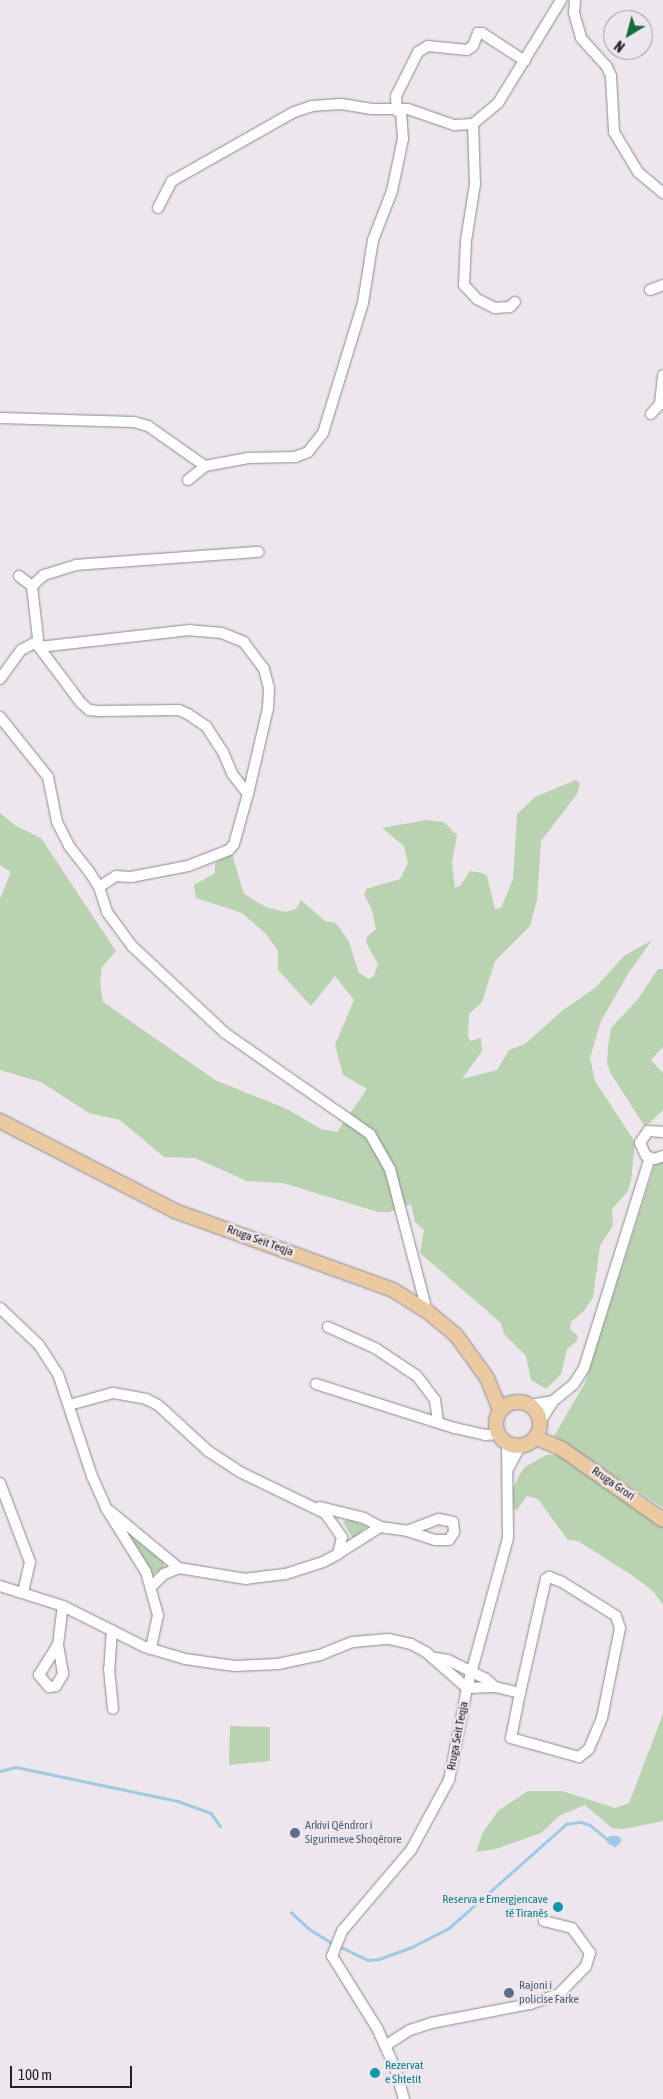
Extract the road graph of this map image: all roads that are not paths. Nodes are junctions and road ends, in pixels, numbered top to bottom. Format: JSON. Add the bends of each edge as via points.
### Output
{"nodes":[{"id":1,"x":561,"y":0,"type":"edge"},
{"id":2,"x":575,"y":0,"type":"edge"},
{"id":3,"x":525,"y":61,"type":"junction"},
{"id":4,"x":399,"y":111,"type":"junction"},
{"id":5,"x":473,"y":124,"type":"junction"},
{"id":6,"x":663,"y":193,"type":"edge"},
{"id":7,"x":158,"y":208,"type":"dead end"},
{"id":8,"x":663,"y":285,"type":"edge"},
{"id":9,"x":650,"y":290,"type":"dead end"},
{"id":10,"x":515,"y":302,"type":"dead end"},
{"id":11,"x":663,"y":375,"type":"edge"},
{"id":12,"x":651,"y":414,"type":"dead end"},
{"id":13,"x":0,"y":418,"type":"edge"},
{"id":14,"x":204,"y":466,"type":"junction"},
{"id":15,"x":188,"y":480,"type":"dead end"},
{"id":16,"x":259,"y":552,"type":"dead end"},
{"id":17,"x":19,"y":576,"type":"dead end"},
{"id":18,"x":32,"y":586,"type":"junction"},
{"id":19,"x":39,"y":644,"type":"junction"},
{"id":20,"x":0,"y":679,"type":"edge"},
{"id":21,"x":0,"y":717,"type":"edge"},
{"id":22,"x":248,"y":794,"type":"junction"},
{"id":23,"x":99,"y":887,"type":"junction"},
{"id":24,"x":0,"y":1121,"type":"edge"},
{"id":25,"x":663,"y":1132,"type":"edge"},
{"id":26,"x":663,"y":1156,"type":"edge"},
{"id":27,"x":650,"y":1158,"type":"junction"},
{"id":28,"x":0,"y":1308,"type":"edge"},
{"id":29,"x":427,"y":1311,"type":"junction"},
{"id":30,"x":328,"y":1327,"type":"dead end"},
{"id":31,"x":316,"y":1384,"type":"dead end"},
{"id":32,"x":553,"y":1401,"type":"junction"},
{"id":33,"x":69,"y":1405,"type":"junction"},
{"id":34,"x":529,"y":1405,"type":"junction"},
{"id":35,"x":506,"y":1407,"type":"junction"},
{"id":36,"x":438,"y":1422,"type":"junction"},
{"id":37,"x":539,"y":1428,"type":"junction"},
{"id":38,"x":503,"y":1438,"type":"junction"},
{"id":39,"x":521,"y":1446,"type":"junction"},
{"id":40,"x":508,"y":1470,"type":"junction"},
{"id":41,"x":0,"y":1483,"type":"edge"},
{"id":42,"x":314,"y":1506,"type":"junction"},
{"id":43,"x":106,"y":1508,"type":"junction"},
{"id":44,"x":663,"y":1520,"type":"edge"},
{"id":45,"x":380,"y":1527,"type":"junction"},
{"id":46,"x":407,"y":1531,"type":"dead end"},
{"id":47,"x":338,"y":1554,"type":"junction"},
{"id":48,"x":178,"y":1568,"type":"junction"},
{"id":49,"x":0,"y":1586,"type":"edge"},
{"id":50,"x":152,"y":1586,"type":"junction"},
{"id":51,"x":23,"y":1592,"type":"junction"},
{"id":52,"x":62,"y":1606,"type":"junction"},
{"id":53,"x":112,"y":1630,"type":"junction"},
{"id":54,"x":58,"y":1645,"type":"dead end"},
{"id":55,"x":151,"y":1649,"type":"junction"},
{"id":56,"x":436,"y":1658,"type":"junction"},
{"id":57,"x":471,"y":1674,"type":"junction"},
{"id":58,"x":467,"y":1688,"type":"junction"},
{"id":59,"x":495,"y":1688,"type":"junction"},
{"id":60,"x":520,"y":1693,"type":"junction"},
{"id":61,"x":113,"y":1709,"type":"dead end"},
{"id":62,"x":544,"y":1921,"type":"dead end"},
{"id":63,"x":385,"y":2046,"type":"junction"},
{"id":64,"x":404,"y":2099,"type":"edge"}],
"edges":[{"from":1,"to":3,"type":"street"},
{"from":2,"to":6,"type":"street","via":[[574,13],[581,38],[608,67],[611,76],[614,132],[638,172]]},
{"from":3,"to":4,"type":"street","via":[[482,33],[478,33],[473,46],[467,50],[428,46],[418,52],[396,96]]},
{"from":3,"to":5,"type":"street","via":[[498,103]]},
{"from":4,"to":5,"type":"street","via":[[420,111],[454,125]]},
{"from":4,"to":7,"type":"street","via":[[327,104],[294,112],[172,181]]},
{"from":4,"to":14,"type":"street","via":[[403,139],[392,191],[373,240],[364,303],[323,433],[308,452],[295,457],[248,458]]},
{"from":5,"to":10,"type":"street","via":[[475,184],[466,241],[464,284],[477,299],[495,308],[510,307]]},
{"from":8,"to":9,"type":"street"},
{"from":11,"to":12,"type":"street","via":[[660,404]]},
{"from":13,"to":14,"type":"street","via":[[134,422],[148,426]]},
{"from":14,"to":15,"type":"street"},
{"from":16,"to":18,"type":"street","via":[[76,564],[44,575]]},
{"from":17,"to":18,"type":"street"},
{"from":18,"to":19,"type":"street"},
{"from":19,"to":20,"type":"street","via":[[20,650]]},
{"from":19,"to":22,"type":"street","via":[[80,703],[89,710],[178,710],[206,726],[233,775]]},
{"from":19,"to":22,"type":"street","via":[[190,630],[222,633],[244,642],[264,669],[269,688],[268,708]]},
{"from":21,"to":23,"type":"street","via":[[48,777],[68,846]]},
{"from":22,"to":23,"type":"street","via":[[234,844],[229,850],[188,866],[131,877],[116,876]]},
{"from":23,"to":29,"type":"street","via":[[107,912],[132,946],[225,1033],[370,1134],[390,1169]]},
{"from":24,"to":29,"type":"main road","name":"Rruga Seit Teqja","via":[[175,1211],[393,1290]]},
{"from":25,"to":27,"type":"street","via":[[653,1129],[641,1138],[642,1152]]},
{"from":26,"to":27,"type":"street"},
{"from":27,"to":32,"type":"street","via":[[584,1368],[574,1384]]},
{"from":28,"to":33,"type":"street","via":[[40,1345],[58,1374]]},
{"from":29,"to":35,"type":"main road","name":"Rruga Seit Teqja","via":[[469,1350],[493,1392]]},
{"from":30,"to":36,"type":"street","via":[[391,1357],[417,1376],[435,1400]]},
{"from":31,"to":36,"type":"street"},
{"from":32,"to":34,"type":"street"},
{"from":32,"to":37,"type":"street"},
{"from":33,"to":42,"type":"street","via":[[113,1393],[146,1399],[158,1405],[208,1451],[240,1472]]},
{"from":33,"to":43,"type":"street","via":[[80,1446]]},
{"from":34,"to":35,"type":"main road"},
{"from":34,"to":37,"type":"main road"},
{"from":35,"to":38,"type":"main road","via":[[497,1422]]},
{"from":36,"to":38,"type":"street"},
{"from":37,"to":39,"type":"main road"},
{"from":37,"to":44,"type":"main road","name":"Rruga Grori","via":[[562,1449]]},
{"from":38,"to":39,"type":"main road"},
{"from":38,"to":40,"type":"street","name":"Rruga Seit Teqja"},
{"from":39,"to":40,"type":"street","name":"Rruga Seit Teqja"},
{"from":40,"to":57,"type":"street","name":"Rruga Seit Teqja","via":[[508,1538]]},
{"from":41,"to":51,"type":"street","via":[[30,1562]]},
{"from":42,"to":45,"type":"street","via":[[364,1518]]},
{"from":42,"to":47,"type":"street","via":[[340,1530],[342,1545]]},
{"from":43,"to":48,"type":"street"},
{"from":43,"to":50,"type":"street"},
{"from":45,"to":46,"type":"street"},
{"from":45,"to":47,"type":"street"},
{"from":47,"to":48,"type":"street","via":[[304,1568],[260,1578],[212,1576]]},
{"from":48,"to":50,"type":"street","via":[[164,1574]]},
{"from":49,"to":51,"type":"street"},
{"from":50,"to":55,"type":"street","via":[[158,1615]]},
{"from":51,"to":52,"type":"street"},
{"from":52,"to":53,"type":"street"},
{"from":52,"to":54,"type":"street"},
{"from":53,"to":55,"type":"street"},
{"from":53,"to":61,"type":"street","via":[[109,1669]]},
{"from":55,"to":56,"type":"street","via":[[204,1663],[258,1666],[295,1661],[353,1642],[381,1638],[411,1644]]},
{"from":56,"to":57,"type":"street","via":[[448,1660]]},
{"from":56,"to":58,"type":"street","via":[[443,1669]]},
{"from":57,"to":58,"type":"street","name":"Rruga Seit Teqja"},
{"from":57,"to":59,"type":"street","via":[[486,1679]]},
{"from":58,"to":59,"type":"street"},
{"from":58,"to":63,"type":"street","name":"Rruga Seit Teqja","via":[[455,1762],[434,1813],[411,1850],[342,1931],[332,1953],[332,1960]]},
{"from":59,"to":60,"type":"street"},
{"from":60,"to":60,"type":"street","via":[[549,1576],[616,1616],[620,1628],[602,1718],[590,1749],[579,1756],[511,1738]]},
{"from":62,"to":63,"type":"street","via":[[572,1928],[590,1953],[586,1966],[559,1994],[530,2004],[431,2023],[410,2030]]},
{"from":63,"to":64,"type":"street","name":"Rruga Seit Teqja"}]}
